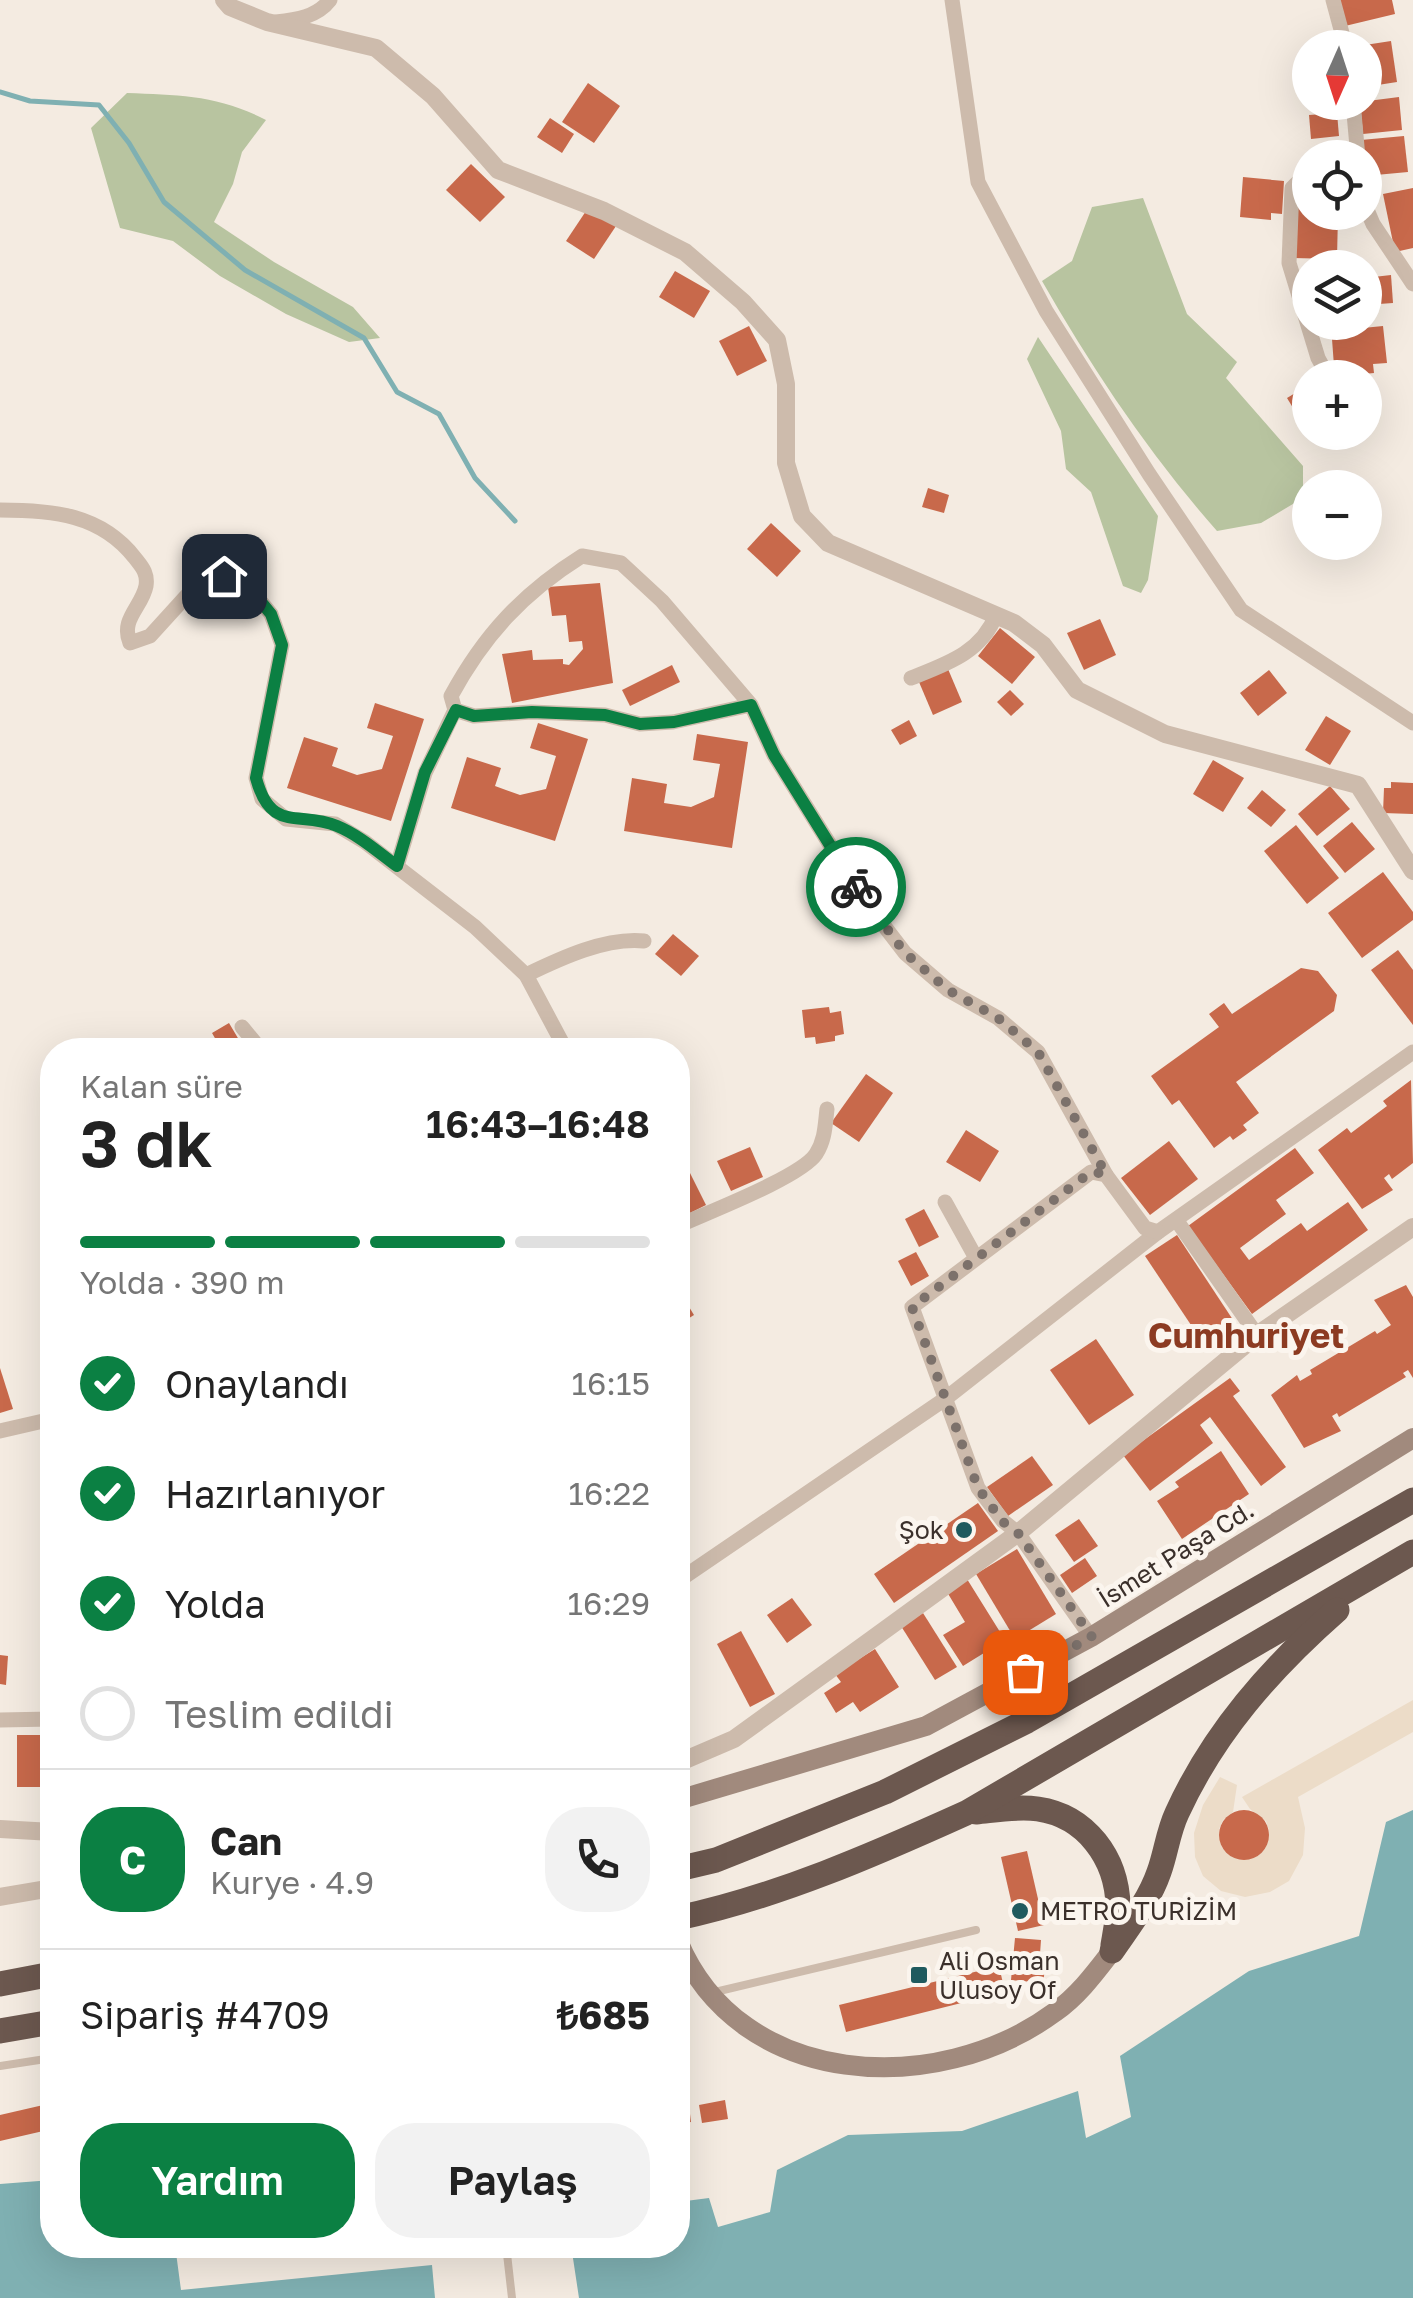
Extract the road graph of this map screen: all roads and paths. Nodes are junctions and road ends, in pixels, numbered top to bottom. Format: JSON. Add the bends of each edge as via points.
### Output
{"nodes":[{"id":1,"x":224,"y":0,"type":"edge"},
{"id":2,"x":330,"y":0,"type":"edge"},
{"id":3,"x":952,"y":0,"type":"edge"},
{"id":4,"x":1334,"y":0,"type":"edge"},
{"id":5,"x":267,"y":22,"type":"junction"},
{"id":6,"x":1342,"y":30,"type":"edge"},
{"id":7,"x":1292,"y":188,"type":"edge"},
{"id":8,"x":1377,"y":230,"type":"edge"},
{"id":9,"x":1413,"y":284,"type":"edge"},
{"id":10,"x":1319,"y":360,"type":"edge"},
{"id":11,"x":0,"y":510,"type":"edge"},
{"id":12,"x":996,"y":615,"type":"junction"},
{"id":13,"x":911,"y":678,"type":"dead end"},
{"id":14,"x":751,"y":705,"type":"junction"},
{"id":15,"x":456,"y":710,"type":"junction"},
{"id":16,"x":1413,"y":723,"type":"edge"},
{"id":17,"x":397,"y":866,"type":"junction"},
{"id":18,"x":1413,"y":870,"type":"edge"},
{"id":19,"x":644,"y":941,"type":"dead end"},
{"id":20,"x":526,"y":975,"type":"junction"},
{"id":21,"x":242,"y":1026,"type":"dead end"},
{"id":22,"x":252,"y":1038,"type":"edge"},
{"id":23,"x":560,"y":1038,"type":"edge"},
{"id":24,"x":1413,"y":1052,"type":"edge"},
{"id":25,"x":826,"y":1109,"type":"dead end"},
{"id":26,"x":1106,"y":1174,"type":"junction"},
{"id":27,"x":944,"y":1202,"type":"dead end"},
{"id":28,"x":690,"y":1220,"type":"edge"},
{"id":29,"x":1177,"y":1221,"type":"junction"},
{"id":30,"x":1413,"y":1227,"type":"edge"},
{"id":31,"x":1158,"y":1232,"type":"junction"},
{"id":32,"x":976,"y":1258,"type":"junction"},
{"id":33,"x":1257,"y":1335,"type":"junction"},
{"id":34,"x":945,"y":1399,"type":"junction"},
{"id":35,"x":40,"y":1422,"type":"edge"},
{"id":36,"x":0,"y":1431,"type":"edge"},
{"id":37,"x":1413,"y":1438,"type":"edge"},
{"id":38,"x":1413,"y":1500,"type":"edge"},
{"id":39,"x":1018,"y":1533,"type":"junction"},
{"id":40,"x":1413,"y":1552,"type":"edge"},
{"id":41,"x":690,"y":1573,"type":"edge"},
{"id":42,"x":1379,"y":1574,"type":"junction"},
{"id":43,"x":1092,"y":1637,"type":"junction"},
{"id":44,"x":40,"y":1718,"type":"edge"},
{"id":45,"x":0,"y":1720,"type":"edge"},
{"id":46,"x":690,"y":1758,"type":"edge"},
{"id":47,"x":690,"y":1796,"type":"edge"},
{"id":48,"x":966,"y":1813,"type":"junction"},
{"id":49,"x":0,"y":1829,"type":"edge"},
{"id":50,"x":40,"y":1831,"type":"edge"},
{"id":51,"x":690,"y":1866,"type":"edge"},
{"id":52,"x":40,"y":1890,"type":"edge"},
{"id":53,"x":0,"y":1897,"type":"edge"},
{"id":54,"x":690,"y":1915,"type":"edge"},
{"id":55,"x":976,"y":1930,"type":"dead end"},
{"id":56,"x":1112,"y":1951,"type":"junction"},
{"id":57,"x":690,"y":1975,"type":"edge"},
{"id":58,"x":40,"y":1976,"type":"edge"},
{"id":59,"x":0,"y":1984,"type":"edge"},
{"id":60,"x":711,"y":1994,"type":"junction"},
{"id":61,"x":40,"y":2024,"type":"edge"},
{"id":62,"x":0,"y":2032,"type":"edge"},
{"id":63,"x":40,"y":2060,"type":"edge"},
{"id":64,"x":0,"y":2066,"type":"edge"},
{"id":65,"x":507,"y":2258,"type":"edge"},
{"id":66,"x":512,"y":2298,"type":"edge"}],
"edges":[{"from":1,"to":5,"type":"street"},
{"from":2,"to":5,"type":"street","via":[[300,20]]},
{"from":3,"to":16,"type":"street","via":[[978,182],[1046,310],[1149,474],[1240,610]]},
{"from":4,"to":6,"type":"street"},
{"from":5,"to":12,"type":"street","via":[[376,48],[433,96],[498,170],[604,211],[685,252],[777,340],[786,384],[786,464],[802,516],[828,544]]},
{"from":7,"to":10,"type":"street","via":[[1289,263]]},
{"from":8,"to":9,"type":"street"},
{"from":11,"to":17,"type":"street","via":[[74,516],[103,527],[128,549],[146,570],[146,588],[129,619],[130,644],[150,636],[200,580],[224,576],[247,585],[271,614],[282,645],[256,778],[262,799],[286,818],[335,824]]},
{"from":12,"to":13,"type":"street","via":[[973,649]]},
{"from":12,"to":18,"type":"street","via":[[1043,645],[1078,690],[1165,734],[1358,785]]},
{"from":14,"to":15,"type":"street","via":[[640,724],[605,715],[474,716]]},
{"from":14,"to":15,"type":"street","via":[[621,563],[582,556],[543,580],[498,625],[450,696]]},
{"from":14,"to":26,"type":"street","via":[[864,902],[905,953],[1038,1052]]},
{"from":15,"to":17,"type":"street","via":[[425,772]]},
{"from":17,"to":20,"type":"street"},
{"from":19,"to":20,"type":"street","via":[[624,939]]},
{"from":20,"to":23,"type":"street"},
{"from":21,"to":22,"type":"street"},
{"from":24,"to":29,"type":"street"},
{"from":25,"to":28,"type":"street","via":[[814,1158]]},
{"from":26,"to":31,"type":"street","via":[[1145,1228]]},
{"from":26,"to":32,"type":"street","via":[[1091,1172]]},
{"from":27,"to":32,"type":"street"},
{"from":29,"to":31,"type":"street"},
{"from":29,"to":33,"type":"street"},
{"from":30,"to":33,"type":"street"},
{"from":31,"to":34,"type":"street"},
{"from":32,"to":34,"type":"street","via":[[912,1307]]},
{"from":33,"to":39,"type":"street"},
{"from":34,"to":39,"type":"street","via":[[978,1488]]},
{"from":34,"to":41,"type":"street"},
{"from":35,"to":36,"type":"street"},
{"from":37,"to":43,"type":"main road","name":"İsmet Paşa Cd."},
{"from":38,"to":51,"type":"highway","via":[[1027,1721],[885,1792]]},
{"from":39,"to":43,"type":"street"},
{"from":39,"to":46,"type":"street","via":[[734,1739]]},
{"from":40,"to":42,"type":"highway"},
{"from":42,"to":48,"type":"highway"},
{"from":42,"to":56,"type":"highway","via":[[1253,1692],[1222,1732],[1175,1816],[1158,1875]]},
{"from":43,"to":47,"type":"main road","name":"İsmet Paşa Cd.","via":[[926,1726]]},
{"from":44,"to":45,"type":"street"},
{"from":48,"to":54,"type":"highway","via":[[738,1905]]},
{"from":48,"to":56,"type":"highway","via":[[1037,1808],[1071,1818],[1095,1839],[1112,1870],[1118,1907]]},
{"from":49,"to":50,"type":"street"},
{"from":52,"to":53,"type":"street"},
{"from":55,"to":60,"type":"lane"},
{"from":56,"to":60,"type":"main road","via":[[1055,2012],[990,2049],[914,2068],[856,2068],[797,2054],[733,2019]]},
{"from":57,"to":60,"type":"main road"},
{"from":58,"to":59,"type":"highway"},
{"from":61,"to":62,"type":"highway"},
{"from":63,"to":64,"type":"lane"},
{"from":65,"to":66,"type":"lane"}]}
